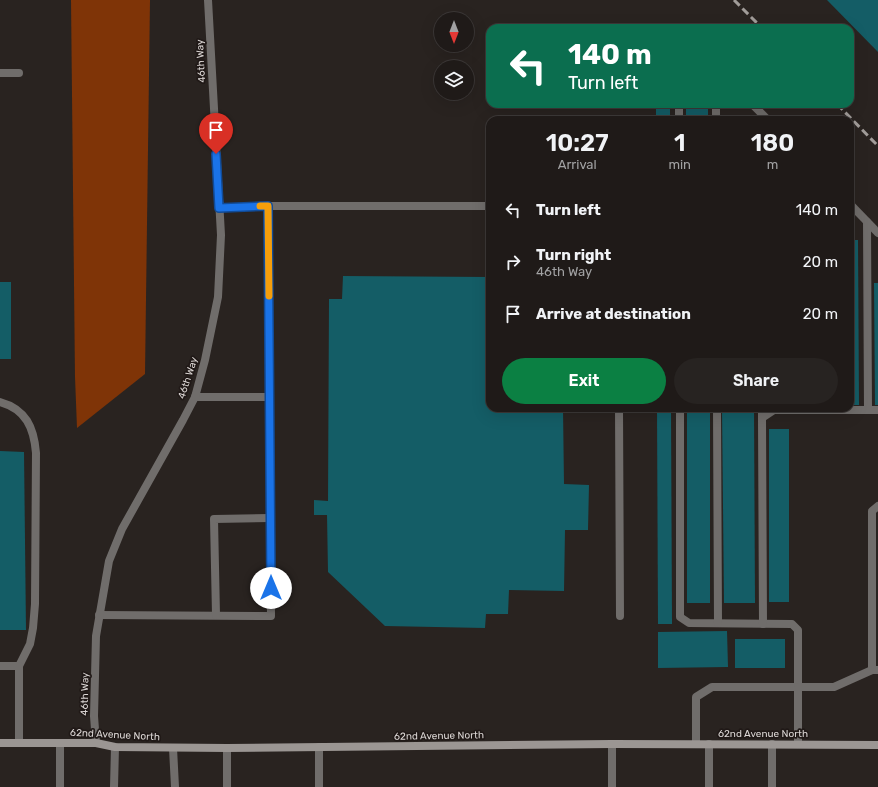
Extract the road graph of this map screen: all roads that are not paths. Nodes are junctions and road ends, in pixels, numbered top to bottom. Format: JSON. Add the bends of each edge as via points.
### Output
{"nodes":[{"id":1,"x":208,"y":0,"type":"edge"},
{"id":2,"x":0,"y":73,"type":"edge"},
{"id":3,"x":19,"y":73,"type":"dead end"},
{"id":4,"x":268,"y":206,"type":"junction"},
{"id":5,"x":486,"y":206,"type":"edge"},
{"id":6,"x":219,"y":208,"type":"junction"},
{"id":7,"x":854,"y":208,"type":"edge"},
{"id":8,"x":867,"y":222,"type":"junction"},
{"id":9,"x":878,"y":233,"type":"edge"},
{"id":10,"x":194,"y":397,"type":"junction"},
{"id":11,"x":269,"y":397,"type":"junction"},
{"id":12,"x":0,"y":402,"type":"edge"},
{"id":13,"x":854,"y":410,"type":"edge"},
{"id":14,"x":868,"y":410,"type":"junction"},
{"id":15,"x":878,"y":410,"type":"edge"},
{"id":16,"x":619,"y":412,"type":"edge"},
{"id":17,"x":680,"y":412,"type":"edge"},
{"id":18,"x":717,"y":412,"type":"edge"},
{"id":19,"x":762,"y":412,"type":"edge"},
{"id":20,"x":771,"y":412,"type":"edge"},
{"id":21,"x":762,"y":418,"type":"junction"},
{"id":22,"x":878,"y":506,"type":"edge"},
{"id":23,"x":270,"y":518,"type":"junction"},
{"id":24,"x":100,"y":615,"type":"junction"},
{"id":25,"x":216,"y":616,"type":"junction"},
{"id":26,"x":620,"y":616,"type":"dead end"},
{"id":27,"x":718,"y":623,"type":"junction"},
{"id":28,"x":763,"y":624,"type":"junction"},
{"id":29,"x":0,"y":666,"type":"edge"},
{"id":30,"x":19,"y":666,"type":"junction"},
{"id":31,"x":875,"y":670,"type":"edge"},
{"id":32,"x":798,"y":687,"type":"junction"},
{"id":33,"x":0,"y":743,"type":"edge"},
{"id":34,"x":19,"y":743,"type":"junction"},
{"id":35,"x":60,"y":743,"type":"junction"},
{"id":36,"x":96,"y":743,"type":"junction"},
{"id":37,"x":612,"y":744,"type":"junction"},
{"id":38,"x":696,"y":744,"type":"junction"},
{"id":39,"x":709,"y":744,"type":"junction"},
{"id":40,"x":772,"y":744,"type":"junction"},
{"id":41,"x":798,"y":744,"type":"junction"},
{"id":42,"x":878,"y":745,"type":"edge"},
{"id":43,"x":115,"y":747,"type":"junction"},
{"id":44,"x":319,"y":747,"type":"junction"},
{"id":45,"x":173,"y":748,"type":"junction"},
{"id":46,"x":227,"y":748,"type":"junction"},
{"id":47,"x":60,"y":787,"type":"edge"},
{"id":48,"x":114,"y":787,"type":"edge"},
{"id":49,"x":174,"y":787,"type":"edge"},
{"id":50,"x":227,"y":787,"type":"edge"},
{"id":51,"x":319,"y":787,"type":"edge"},
{"id":52,"x":612,"y":787,"type":"edge"},
{"id":53,"x":709,"y":787,"type":"edge"},
{"id":54,"x":772,"y":787,"type":"edge"}],
"edges":[{"from":1,"to":6,"type":"street","name":"46th Way"},
{"from":2,"to":3,"type":"street"},
{"from":4,"to":5,"type":"street"},
{"from":4,"to":6,"type":"street"},
{"from":4,"to":11,"type":"street"},
{"from":6,"to":10,"type":"street","name":"46th Way","via":[[221,235],[218,297],[205,360]]},
{"from":7,"to":8,"type":"street"},
{"from":8,"to":9,"type":"street"},
{"from":8,"to":14,"type":"street"},
{"from":10,"to":11,"type":"street"},
{"from":10,"to":24,"type":"street","name":"46th Way","via":[[122,529],[109,561]]},
{"from":11,"to":23,"type":"street"},
{"from":12,"to":30,"type":"street","via":[[9,404],[21,412],[35,439],[35,604],[30,644]]},
{"from":13,"to":14,"type":"street"},
{"from":14,"to":15,"type":"street"},
{"from":16,"to":26,"type":"street"},
{"from":17,"to":27,"type":"street","via":[[680,617],[689,623]]},
{"from":18,"to":27,"type":"street"},
{"from":19,"to":21,"type":"street"},
{"from":20,"to":21,"type":"street"},
{"from":21,"to":28,"type":"street"},
{"from":22,"to":31,"type":"street","via":[[872,511]]},
{"from":23,"to":25,"type":"street","via":[[271,616]]},
{"from":23,"to":25,"type":"street","via":[[214,519]]},
{"from":24,"to":25,"type":"street"},
{"from":24,"to":36,"type":"street","name":"46th Way","via":[[96,643]]},
{"from":27,"to":28,"type":"street"},
{"from":28,"to":32,"type":"street","via":[[792,624],[798,630]]},
{"from":29,"to":30,"type":"street"},
{"from":30,"to":34,"type":"street"},
{"from":31,"to":32,"type":"street","via":[[834,687]]},
{"from":32,"to":38,"type":"street","via":[[712,687],[696,697]]},
{"from":32,"to":41,"type":"street"},
{"from":33,"to":34,"type":"street","name":"62nd Avenue North"},
{"from":34,"to":35,"type":"street","name":"62nd Avenue North"},
{"from":35,"to":36,"type":"street","name":"62nd Avenue North"},
{"from":35,"to":47,"type":"street"},
{"from":36,"to":43,"type":"street","name":"62nd Avenue North"},
{"from":37,"to":38,"type":"street","name":"62nd Avenue North"},
{"from":37,"to":44,"type":"street","name":"62nd Avenue North"},
{"from":37,"to":52,"type":"street"},
{"from":38,"to":39,"type":"street","name":"62nd Avenue North"},
{"from":39,"to":40,"type":"street","name":"62nd Avenue North"},
{"from":39,"to":53,"type":"street"},
{"from":40,"to":41,"type":"street","name":"62nd Avenue North"},
{"from":40,"to":54,"type":"street"},
{"from":41,"to":42,"type":"street","name":"62nd Avenue North"},
{"from":43,"to":45,"type":"street","name":"62nd Avenue North"},
{"from":43,"to":48,"type":"street"},
{"from":44,"to":46,"type":"street","name":"62nd Avenue North"},
{"from":44,"to":51,"type":"street"},
{"from":45,"to":46,"type":"street","name":"62nd Avenue North"},
{"from":45,"to":49,"type":"street"},
{"from":46,"to":50,"type":"street"}]}
